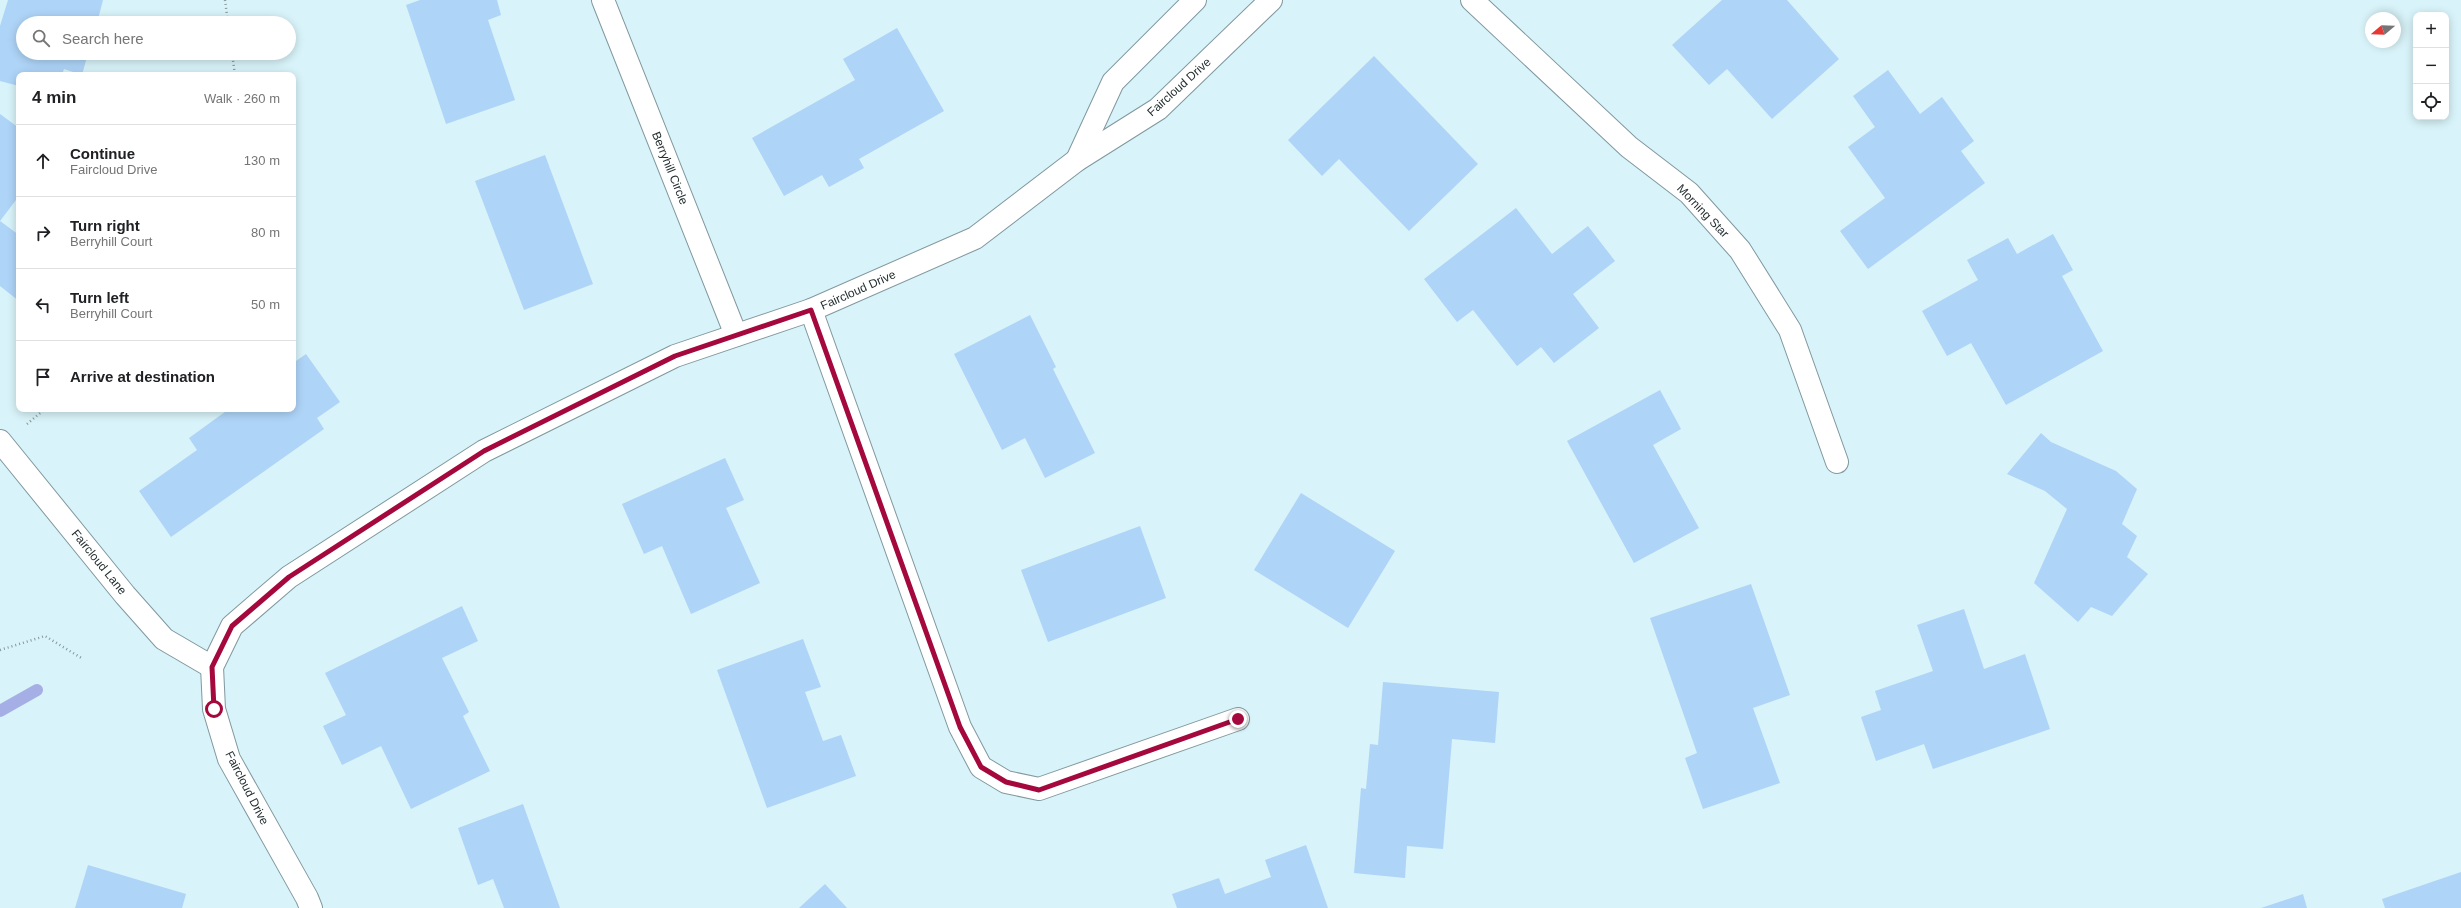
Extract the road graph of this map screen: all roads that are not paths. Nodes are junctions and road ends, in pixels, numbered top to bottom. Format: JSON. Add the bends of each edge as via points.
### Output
{"nodes":[{"id":1,"x":602,"y":0,"type":"edge"},
{"id":2,"x":1195,"y":0,"type":"edge"},
{"id":3,"x":1271,"y":0,"type":"edge"},
{"id":4,"x":1472,"y":0,"type":"edge"},
{"id":5,"x":1077,"y":160,"type":"junction"},
{"id":6,"x":811,"y":310,"type":"junction"},
{"id":7,"x":736,"y":335,"type":"junction"},
{"id":8,"x":0,"y":441,"type":"edge"},
{"id":9,"x":1837,"y":462,"type":"dead end"},
{"id":10,"x":212,"y":667,"type":"junction"},
{"id":11,"x":1238,"y":719,"type":"dead end"},
{"id":12,"x":311,"y":908,"type":"edge"}],
"edges":[{"from":1,"to":7,"type":"street","name":"Berryhill Circle"},
{"from":2,"to":5,"type":"street","name":"Faircloud Drive","via":[[1113,82]]},
{"from":3,"to":5,"type":"street","name":"Faircloud Drive","via":[[1158,109]]},
{"from":4,"to":9,"type":"street","name":"Morning Star","via":[[1629,147],[1689,193],[1740,250],[1790,330]]},
{"from":5,"to":6,"type":"street","name":"Faircloud Drive","via":[[975,238]]},
{"from":6,"to":7,"type":"street","name":"Faircloud Drive"},
{"from":6,"to":11,"type":"street","via":[[960,727],[981,767],[1006,782],[1039,790]]},
{"from":7,"to":10,"type":"street","name":"Faircloud Drive","via":[[675,356],[484,451],[289,577],[232,626]]},
{"from":8,"to":10,"type":"street","name":"Faircloud Lane","via":[[164,639]]},
{"from":10,"to":12,"type":"street","name":"Faircloud Drive","via":[[214,709],[229,758]]}]}
